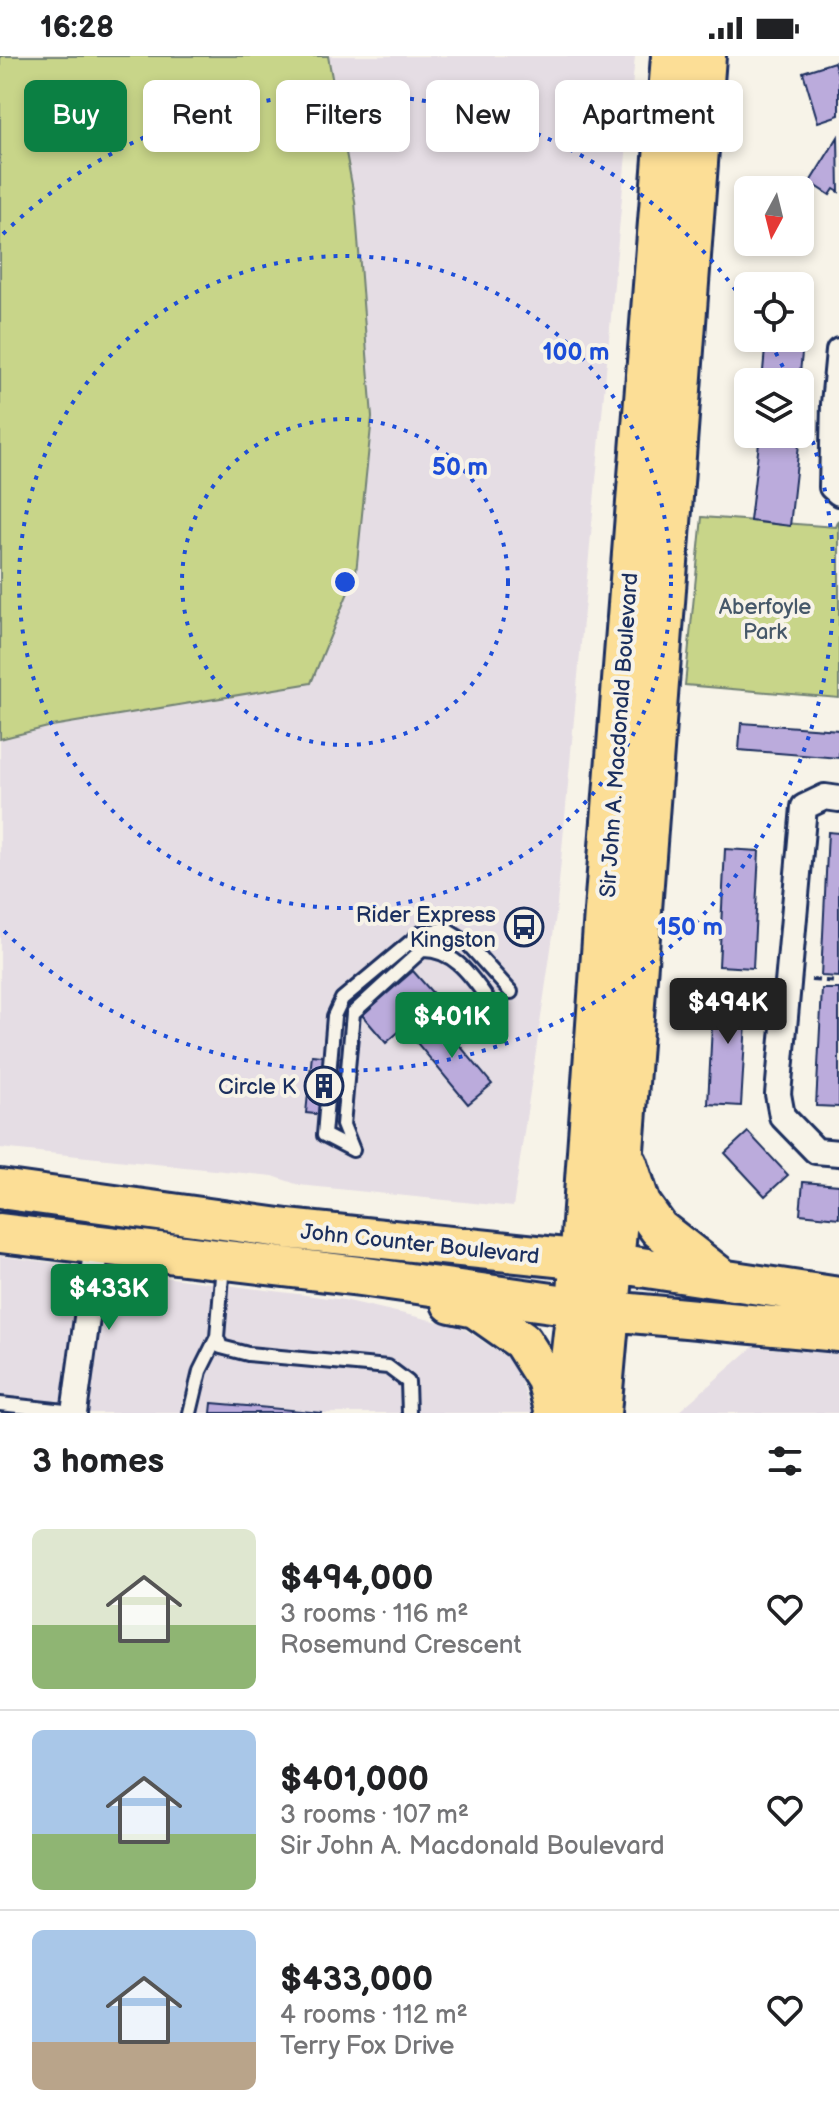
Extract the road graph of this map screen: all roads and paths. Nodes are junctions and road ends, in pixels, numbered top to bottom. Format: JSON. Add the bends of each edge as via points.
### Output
{"nodes":[{"id":1,"x":671,"y":56,"type":"edge"},
{"id":2,"x":706,"y":56,"type":"edge"},
{"id":3,"x":839,"y":351,"type":"edge"},
{"id":4,"x":836,"y":405,"type":"edge"},
{"id":5,"x":839,"y":493,"type":"edge"},
{"id":6,"x":839,"y":799,"type":"edge"},
{"id":7,"x":788,"y":980,"type":"junction"},
{"id":8,"x":839,"y":982,"type":"edge"},
{"id":9,"x":511,"y":992,"type":"dead end"},
{"id":10,"x":495,"y":1009,"type":"dead end"},
{"id":11,"x":624,"y":1150,"type":"junction"},
{"id":12,"x":839,"y":1153,"type":"edge"},
{"id":13,"x":0,"y":1189,"type":"edge"},
{"id":14,"x":0,"y":1233,"type":"edge"},
{"id":15,"x":97,"y":1245,"type":"junction"},
{"id":16,"x":224,"y":1260,"type":"junction"},
{"id":17,"x":597,"y":1261,"type":"junction"},
{"id":18,"x":360,"y":1276,"type":"junction"},
{"id":19,"x":726,"y":1281,"type":"junction"},
{"id":20,"x":839,"y":1297,"type":"edge"},
{"id":21,"x":593,"y":1309,"type":"junction"},
{"id":22,"x":839,"y":1332,"type":"edge"},
{"id":23,"x":217,"y":1337,"type":"junction"},
{"id":24,"x":0,"y":1404,"type":"edge"},
{"id":25,"x":74,"y":1412,"type":"edge"},
{"id":26,"x":190,"y":1413,"type":"edge"},
{"id":27,"x":409,"y":1413,"type":"edge"},
{"id":28,"x":555,"y":1413,"type":"edge"},
{"id":29,"x":564,"y":1413,"type":"edge"},
{"id":30,"x":601,"y":1413,"type":"edge"}],
"edges":[{"from":1,"to":17,"type":"main road","name":"Sir John A. Macdonald Boulevard","via":[[605,898]]},
{"from":2,"to":11,"type":"main road","name":"Sir John A. Macdonald Boulevard"},
{"from":3,"to":4,"type":"street"},
{"from":4,"to":5,"type":"street","via":[[832,487]]},
{"from":6,"to":7,"type":"street","via":[[825,797],[804,807]]},
{"from":7,"to":8,"type":"path"},
{"from":7,"to":12,"type":"street","via":[[778,1094],[782,1116],[816,1151]]},
{"from":9,"to":10,"type":"lane","via":[[466,942],[445,929],[421,933],[342,999],[334,1016],[324,1135],[353,1150],[343,1125],[353,1013],[422,950],[438,949],[456,959]]},
{"from":11,"to":17,"type":"main road","name":"Sir John A. Macdonald Boulevard"},
{"from":11,"to":19,"type":"main road","via":[[641,1204],[659,1229]]},
{"from":13,"to":17,"type":"main road","name":"John Counter Boulevard","via":[[287,1229]]},
{"from":14,"to":15,"type":"main road","name":"John Counter Boulevard"},
{"from":15,"to":16,"type":"main road","name":"John Counter Boulevard"},
{"from":15,"to":25,"type":"street"},
{"from":16,"to":18,"type":"main road","name":"John Counter Boulevard"},
{"from":16,"to":23,"type":"lane"},
{"from":17,"to":19,"type":"main road","name":"John Counter Boulevard"},
{"from":17,"to":21,"type":"main road","name":"Sir John A. Macdonald Boulevard"},
{"from":18,"to":21,"type":"main road","name":"John Counter Boulevard"},
{"from":18,"to":28,"type":"main road","via":[[475,1308],[518,1338],[546,1379]]},
{"from":19,"to":20,"type":"main road","name":"John Counter Boulevard"},
{"from":21,"to":22,"type":"main road","name":"John Counter Boulevard"},
{"from":21,"to":29,"type":"main road","name":"Sir John A. Macdonald Boulevard"},
{"from":21,"to":30,"type":"main road","name":"Sir John A. Macdonald Boulevard"},
{"from":23,"to":26,"type":"lane","via":[[200,1371]]},
{"from":23,"to":27,"type":"lane","via":[[221,1347],[233,1352],[388,1367],[408,1382]]},
{"from":24,"to":25,"type":"lane"}]}
